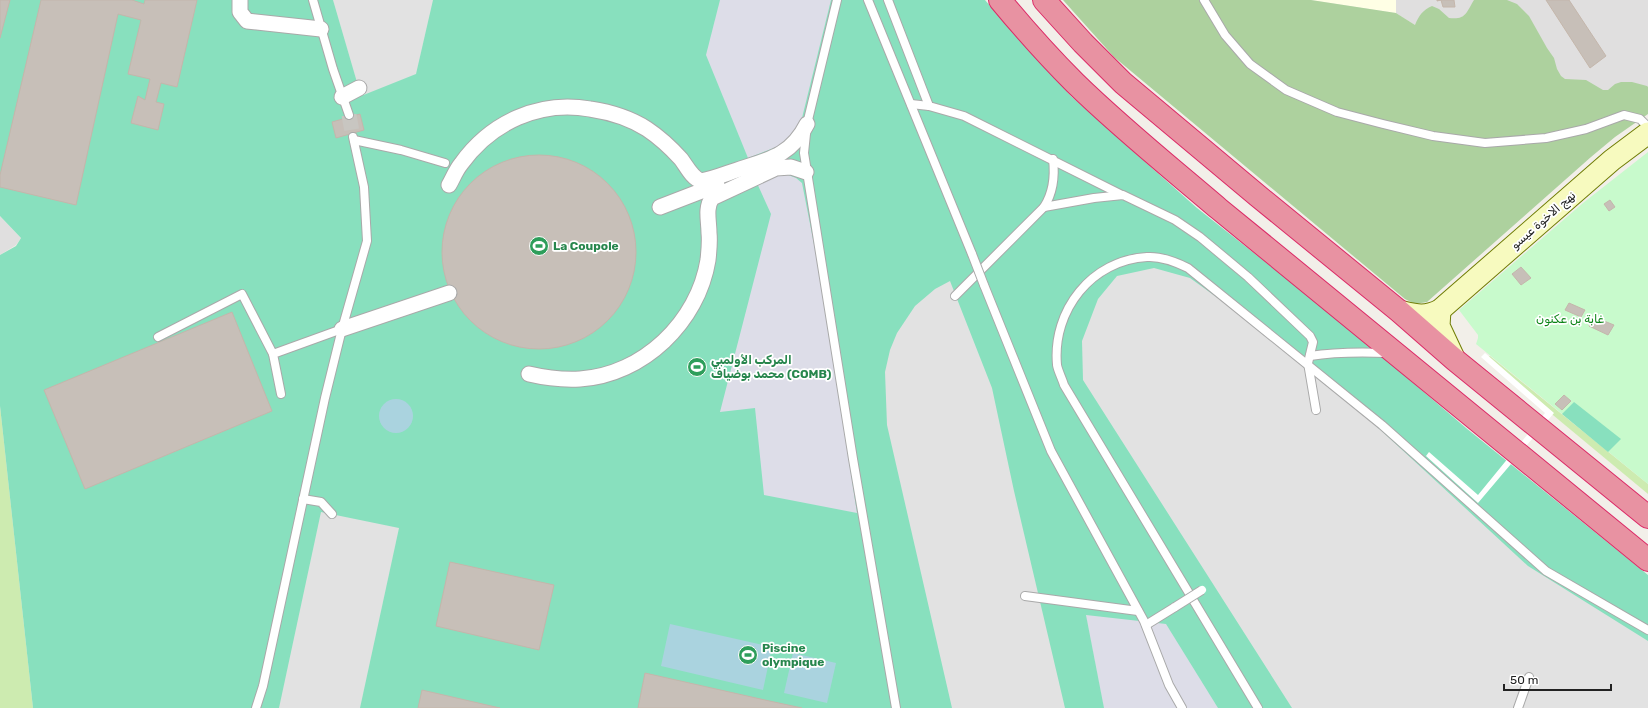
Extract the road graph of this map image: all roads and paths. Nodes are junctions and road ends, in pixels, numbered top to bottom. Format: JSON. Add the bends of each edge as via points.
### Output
{"nodes":[{"id":1,"x":240,"y":0,"type":"edge"},
{"id":2,"x":313,"y":0,"type":"edge"},
{"id":3,"x":837,"y":0,"type":"edge"},
{"id":4,"x":868,"y":0,"type":"edge"},
{"id":5,"x":888,"y":0,"type":"edge"},
{"id":6,"x":1000,"y":0,"type":"edge"},
{"id":7,"x":1044,"y":0,"type":"edge"},
{"id":8,"x":1204,"y":0,"type":"edge"},
{"id":9,"x":320,"y":29,"type":"junction"},
{"id":10,"x":359,"y":88,"type":"dead end"},
{"id":11,"x":342,"y":97,"type":"junction"},
{"id":12,"x":910,"y":104,"type":"junction"},
{"id":13,"x":929,"y":106,"type":"junction"},
{"id":14,"x":349,"y":115,"type":"tunnel mouth"},
{"id":15,"x":807,"y":124,"type":"junction"},
{"id":16,"x":1648,"y":126,"type":"edge"},
{"id":17,"x":1648,"y":133,"type":"edge"},
{"id":18,"x":1052,"y":160,"type":"junction"},
{"id":19,"x":445,"y":163,"type":"dead end"},
{"id":20,"x":806,"y":172,"type":"junction"},
{"id":21,"x":742,"y":176,"type":"junction"},
{"id":22,"x":449,"y":185,"type":"dead end"},
{"id":23,"x":1123,"y":196,"type":"junction"},
{"id":24,"x":660,"y":207,"type":"dead end"},
{"id":25,"x":1044,"y":207,"type":"junction"},
{"id":26,"x":449,"y":293,"type":"dead end"},
{"id":27,"x":955,"y":296,"type":"dead end"},
{"id":28,"x":1440,"y":310,"type":"junction"},
{"id":29,"x":1399,"y":311,"type":"junction"},
{"id":30,"x":342,"y":329,"type":"junction"},
{"id":31,"x":158,"y":337,"type":"dead end"},
{"id":32,"x":273,"y":354,"type":"junction"},
{"id":33,"x":1396,"y":354,"type":"junction"},
{"id":34,"x":1309,"y":360,"type":"junction"},
{"id":35,"x":1455,"y":360,"type":"junction"},
{"id":36,"x":529,"y":374,"type":"dead end"},
{"id":37,"x":281,"y":394,"type":"dead end"},
{"id":38,"x":1316,"y":410,"type":"dead end"},
{"id":39,"x":303,"y":499,"type":"junction"},
{"id":40,"x":332,"y":514,"type":"dead end"},
{"id":41,"x":1648,"y":517,"type":"edge"},
{"id":42,"x":1648,"y":560,"type":"edge"},
{"id":43,"x":1202,"y":590,"type":"dead end"},
{"id":44,"x":1025,"y":596,"type":"dead end"},
{"id":45,"x":1138,"y":611,"type":"junction"},
{"id":46,"x":1146,"y":625,"type":"junction"},
{"id":47,"x":1648,"y":630,"type":"edge"},
{"id":48,"x":1529,"y":677,"type":"dead end"},
{"id":49,"x":256,"y":708,"type":"edge"},
{"id":50,"x":896,"y":708,"type":"edge"},
{"id":51,"x":1182,"y":708,"type":"edge"},
{"id":52,"x":1258,"y":708,"type":"edge"},
{"id":53,"x":1518,"y":708,"type":"edge"}],
"edges":[{"from":1,"to":9,"type":"street","via":[[240,12],[247,22]]},
{"from":2,"to":9,"type":"lane"},
{"from":3,"to":15,"type":"lane"},
{"from":4,"to":12,"type":"lane"},
{"from":5,"to":13,"type":"lane"},
{"from":6,"to":33,"type":"highway","via":[[1054,61],[1116,121]]},
{"from":7,"to":29,"type":"highway","via":[[1123,83]]},
{"from":8,"to":16,"type":"lane","via":[[1225,35],[1250,64],[1286,90],[1337,112],[1433,136],[1485,143],[1553,137],[1586,129],[1624,115],[1640,119]]},
{"from":9,"to":11,"type":"lane"},
{"from":10,"to":11,"type":"street"},
{"from":11,"to":14,"type":"lane"},
{"from":12,"to":13,"type":"lane"},
{"from":12,"to":45,"type":"lane","bridge":true,"via":[[1051,451]]},
{"from":13,"to":18,"type":"lane","via":[[964,116]]},
{"from":15,"to":20,"type":"lane","via":[[804,153]]},
{"from":15,"to":21,"type":"street","via":[[797,141],[782,154]]},
{"from":17,"to":28,"type":"street","name":"نهج الاخوة عيسو","via":[[1612,160]]},
{"from":18,"to":23,"type":"lane"},
{"from":18,"to":25,"type":"lane","via":[[1054,167],[1051,193]]},
{"from":19,"to":30,"type":"lane","via":[[354,138],[364,186],[367,241]]},
{"from":20,"to":21,"type":"street","via":[[783,167]]},
{"from":20,"to":50,"type":"lane","via":[[852,459]]},
{"from":21,"to":22,"type":"street","via":[[701,181],[664,142],[626,118],[582,107],[559,106],[536,110],[494,131],[460,164]]},
{"from":21,"to":24,"type":"street"},
{"from":21,"to":36,"type":"street","via":[[710,201],[708,260],[701,287],[677,328],[653,351],[631,365],[606,375],[581,379],[554,379]]},
{"from":23,"to":25,"type":"lane","via":[[1094,198]]},
{"from":23,"to":34,"type":"lane","via":[[1175,220],[1248,277],[1310,336],[1313,342]]},
{"from":25,"to":27,"type":"lane"},
{"from":26,"to":30,"type":"street"},
{"from":28,"to":29,"type":"street","via":[[1431,315],[1421,316]]},
{"from":28,"to":35,"type":"street","via":[[1439,326]]},
{"from":29,"to":35,"type":"highway"},
{"from":30,"to":32,"type":"lane"},
{"from":30,"to":39,"type":"lane"},
{"from":31,"to":32,"type":"lane","via":[[242,294]]},
{"from":32,"to":37,"type":"lane"},
{"from":33,"to":34,"type":"lane","via":[[1325,354]]},
{"from":33,"to":42,"type":"highway"},
{"from":34,"to":38,"type":"lane"},
{"from":34,"to":47,"type":"lane","via":[[1546,571]]},
{"from":34,"to":52,"type":"lane","via":[[1188,268],[1165,259],[1148,257],[1115,264],[1089,281],[1068,308],[1057,347],[1057,366],[1064,385]]},
{"from":35,"to":41,"type":"highway"},
{"from":39,"to":40,"type":"lane","via":[[321,502]]},
{"from":39,"to":49,"type":"lane","via":[[263,686]]},
{"from":43,"to":46,"type":"lane","bridge":true},
{"from":44,"to":45,"type":"lane"},
{"from":45,"to":46,"type":"lane"},
{"from":46,"to":51,"type":"lane","via":[[1169,685]]},
{"from":48,"to":53,"type":"lane"}]}
